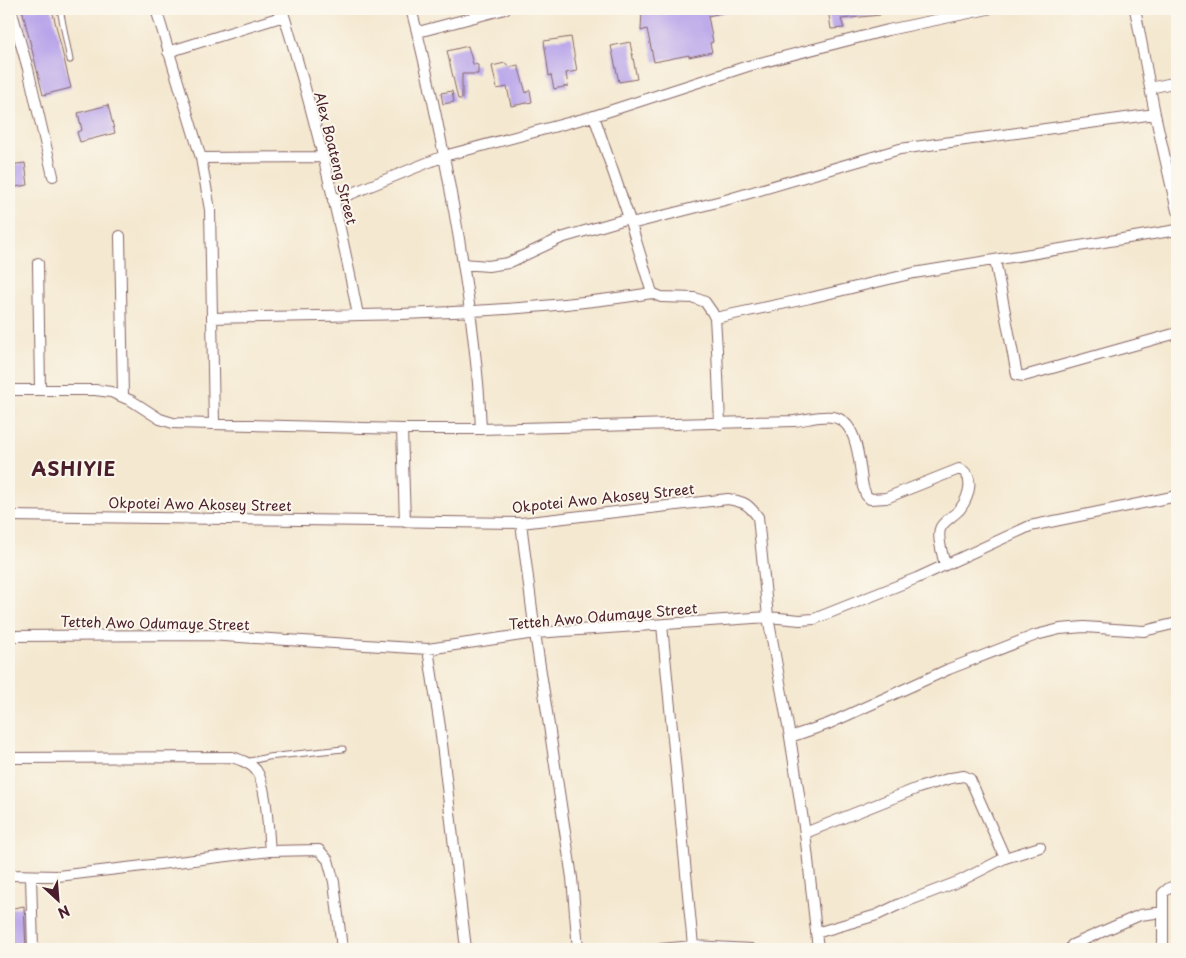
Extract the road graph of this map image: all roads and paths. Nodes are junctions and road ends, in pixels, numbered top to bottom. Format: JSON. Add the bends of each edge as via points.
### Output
{"nodes":[{"id":1,"x":11,"y":9,"type":"edge"},
{"id":2,"x":60,"y":9,"type":"edge"},
{"id":3,"x":156,"y":9,"type":"edge"},
{"id":4,"x":411,"y":9,"type":"edge"},
{"id":5,"x":505,"y":9,"type":"edge"},
{"id":6,"x":988,"y":9,"type":"edge"},
{"id":7,"x":1135,"y":9,"type":"edge"},
{"id":8,"x":283,"y":12,"type":"edge"},
{"id":9,"x":418,"y":32,"type":"junction"},
{"id":10,"x":168,"y":52,"type":"junction"},
{"id":11,"x":70,"y":60,"type":"dead end"},
{"id":12,"x":1177,"y":82,"type":"edge"},
{"id":13,"x":1150,"y":88,"type":"junction"},
{"id":14,"x":1155,"y":114,"type":"junction"},
{"id":15,"x":594,"y":116,"type":"junction"},
{"id":16,"x":444,"y":156,"type":"junction"},
{"id":17,"x":323,"y":157,"type":"junction"},
{"id":18,"x":201,"y":158,"type":"junction"},
{"id":19,"x":53,"y":176,"type":"dead end"},
{"id":20,"x":333,"y":201,"type":"junction"},
{"id":21,"x":1177,"y":211,"type":"edge"},
{"id":22,"x":630,"y":221,"type":"junction"},
{"id":23,"x":1177,"y":230,"type":"edge"},
{"id":24,"x":120,"y":236,"type":"dead end"},
{"id":25,"x":995,"y":260,"type":"junction"},
{"id":26,"x":38,"y":263,"type":"dead end"},
{"id":27,"x":463,"y":264,"type":"junction"},
{"id":28,"x":652,"y":293,"type":"junction"},
{"id":29,"x":470,"y":311,"type":"junction"},
{"id":30,"x":358,"y":315,"type":"junction"},
{"id":31,"x":212,"y":318,"type":"junction"},
{"id":32,"x":715,"y":318,"type":"junction"},
{"id":33,"x":1177,"y":333,"type":"edge"},
{"id":34,"x":40,"y":389,"type":"junction"},
{"id":35,"x":9,"y":390,"type":"edge"},
{"id":36,"x":123,"y":396,"type":"junction"},
{"id":37,"x":214,"y":424,"type":"junction"},
{"id":38,"x":720,"y":424,"type":"junction"},
{"id":39,"x":402,"y":429,"type":"junction"},
{"id":40,"x":481,"y":429,"type":"junction"},
{"id":41,"x":1177,"y":496,"type":"edge"},
{"id":42,"x":9,"y":516,"type":"edge"},
{"id":43,"x":404,"y":522,"type":"junction"},
{"id":44,"x":521,"y":523,"type":"junction"},
{"id":45,"x":945,"y":565,"type":"junction"},
{"id":46,"x":768,"y":617,"type":"junction"},
{"id":47,"x":1177,"y":623,"type":"edge"},
{"id":48,"x":662,"y":625,"type":"junction"},
{"id":49,"x":535,"y":633,"type":"junction"},
{"id":50,"x":9,"y":636,"type":"edge"},
{"id":51,"x":428,"y":649,"type":"junction"},
{"id":52,"x":790,"y":737,"type":"junction"},
{"id":53,"x":343,"y":749,"type":"dead end"},
{"id":54,"x":9,"y":758,"type":"edge"},
{"id":55,"x":245,"y":762,"type":"junction"},
{"id":56,"x":805,"y":833,"type":"junction"},
{"id":57,"x":1040,"y":847,"type":"dead end"},
{"id":58,"x":270,"y":851,"type":"junction"},
{"id":59,"x":1005,"y":858,"type":"junction"},
{"id":60,"x":9,"y":875,"type":"edge"},
{"id":61,"x":31,"y":876,"type":"junction"},
{"id":62,"x":1177,"y":885,"type":"edge"},
{"id":63,"x":1162,"y":912,"type":"junction"},
{"id":64,"x":816,"y":933,"type":"junction"},
{"id":65,"x":1072,"y":945,"type":"dead end"},
{"id":66,"x":694,"y":946,"type":"junction"},
{"id":67,"x":33,"y":949,"type":"edge"},
{"id":68,"x":342,"y":949,"type":"edge"},
{"id":69,"x":466,"y":949,"type":"edge"},
{"id":70,"x":578,"y":949,"type":"edge"},
{"id":71,"x":661,"y":949,"type":"edge"},
{"id":72,"x":751,"y":949,"type":"edge"},
{"id":73,"x":818,"y":949,"type":"edge"},
{"id":74,"x":1163,"y":949,"type":"edge"}],
"edges":[{"from":1,"to":19,"type":"street"},
{"from":2,"to":11,"type":"lane"},
{"from":3,"to":10,"type":"street"},
{"from":4,"to":9,"type":"street"},
{"from":5,"to":9,"type":"street"},
{"from":6,"to":15,"type":"street","via":[[888,30],[748,66]]},
{"from":7,"to":13,"type":"street"},
{"from":8,"to":10,"type":"street"},
{"from":8,"to":17,"type":"street","name":"Alex Boateng Street"},
{"from":9,"to":16,"type":"street"},
{"from":10,"to":18,"type":"street"},
{"from":12,"to":13,"type":"street"},
{"from":13,"to":14,"type":"street"},
{"from":14,"to":21,"type":"street"},
{"from":14,"to":22,"type":"street","via":[[900,149],[729,199]]},
{"from":15,"to":16,"type":"street"},
{"from":15,"to":22,"type":"street"},
{"from":16,"to":20,"type":"street"},
{"from":16,"to":27,"type":"street"},
{"from":17,"to":18,"type":"street"},
{"from":17,"to":20,"type":"street","name":"Alex Boateng Street"},
{"from":18,"to":31,"type":"street","via":[[210,210]]},
{"from":20,"to":30,"type":"street","name":"Alex Boateng Street"},
{"from":22,"to":27,"type":"street","via":[[561,238],[508,263],[488,266]]},
{"from":22,"to":28,"type":"street"},
{"from":23,"to":25,"type":"street"},
{"from":24,"to":36,"type":"street"},
{"from":25,"to":32,"type":"street","via":[[914,273]]},
{"from":25,"to":33,"type":"street","via":[[1017,375],[1024,376]]},
{"from":26,"to":34,"type":"street"},
{"from":27,"to":29,"type":"street"},
{"from":28,"to":29,"type":"street"},
{"from":28,"to":32,"type":"street","via":[[661,297],[695,298],[709,306]]},
{"from":29,"to":30,"type":"street"},
{"from":29,"to":40,"type":"street","via":[[480,387]]},
{"from":30,"to":31,"type":"street"},
{"from":31,"to":37,"type":"street"},
{"from":32,"to":38,"type":"street"},
{"from":34,"to":35,"type":"street"},
{"from":34,"to":36,"type":"street","via":[[95,390]]},
{"from":36,"to":37,"type":"street","via":[[173,424]]},
{"from":37,"to":39,"type":"street"},
{"from":38,"to":40,"type":"street"},
{"from":38,"to":45,"type":"street","via":[[831,416],[840,419],[848,424],[853,434],[863,487],[870,499],[886,498],[948,473],[964,471],[969,491],[939,534]]},
{"from":39,"to":40,"type":"street"},
{"from":39,"to":43,"type":"street"},
{"from":41,"to":45,"type":"street","name":"Tetteh Awo Odumaye Street","via":[[1030,526]]},
{"from":42,"to":43,"type":"street","name":"Okpotei Awo Akosey Street"},
{"from":43,"to":44,"type":"street","name":"Okpotei Awo Akosey Street"},
{"from":44,"to":46,"type":"street","name":"Okpotei Awo Akosey Street","via":[[728,499],[741,501],[749,505],[758,517]]},
{"from":44,"to":49,"type":"street"},
{"from":45,"to":46,"type":"street","name":"Tetteh Awo Odumaye Street","via":[[814,619]]},
{"from":46,"to":48,"type":"street","name":"Tetteh Awo Odumaye Street"},
{"from":46,"to":52,"type":"street","name":"Okpotei Awo Akosey Street"},
{"from":47,"to":52,"type":"street","via":[[1144,631],[1084,627],[1036,635],[837,721]]},
{"from":48,"to":49,"type":"street","name":"Tetteh Awo Odumaye Street"},
{"from":48,"to":66,"type":"street"},
{"from":49,"to":51,"type":"street","name":"Tetteh Awo Odumaye Street"},
{"from":49,"to":70,"type":"street","via":[[572,878]]},
{"from":50,"to":51,"type":"street","name":"Tetteh Awo Odumaye Street","via":[[209,635]]},
{"from":51,"to":69,"type":"street"},
{"from":52,"to":56,"type":"street","name":"Okpotei Awo Akosey Street"},
{"from":53,"to":55,"type":"lane","via":[[268,756]]},
{"from":54,"to":55,"type":"street","via":[[232,757]]},
{"from":55,"to":58,"type":"street","via":[[255,769],[263,787]]},
{"from":56,"to":59,"type":"street","via":[[918,788],[964,776],[970,779]]},
{"from":56,"to":64,"type":"street","name":"Okpotei Awo Akosey Street"},
{"from":57,"to":59,"type":"street"},
{"from":58,"to":61,"type":"street","via":[[58,876]]},
{"from":58,"to":68,"type":"street","via":[[320,850],[328,860],[334,882]]},
{"from":59,"to":64,"type":"street","via":[[960,881],[876,915]]},
{"from":60,"to":61,"type":"street"},
{"from":61,"to":67,"type":"street"},
{"from":62,"to":63,"type":"street","via":[[1163,893]]},
{"from":63,"to":65,"type":"street","via":[[1140,915]]},
{"from":63,"to":74,"type":"street"},
{"from":64,"to":73,"type":"street","name":"Okpotei Awo Akosey Street"},
{"from":66,"to":71,"type":"street"},
{"from":66,"to":72,"type":"street"}]}
